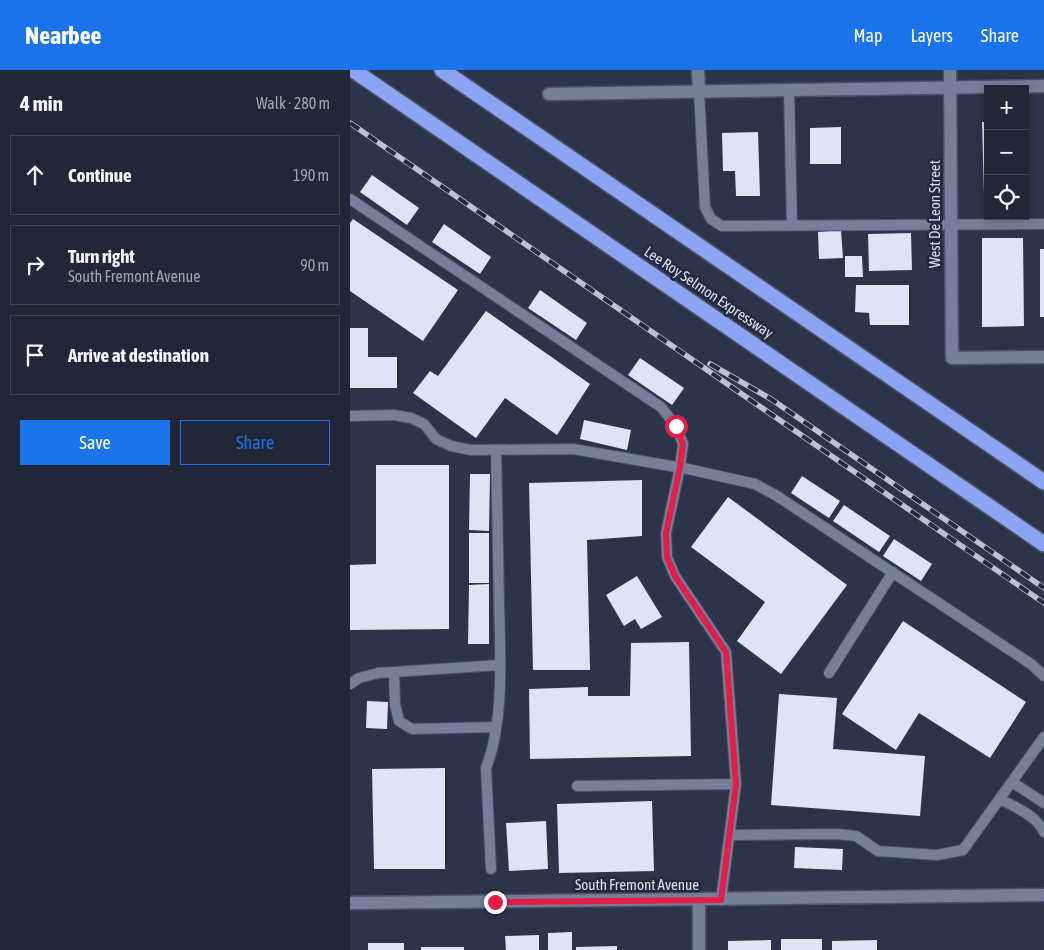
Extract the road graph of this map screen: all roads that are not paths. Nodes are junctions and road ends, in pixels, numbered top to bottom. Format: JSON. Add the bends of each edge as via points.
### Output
{"nodes":[{"id":1,"x":353,"y":70,"type":"edge"},
{"id":2,"x":442,"y":70,"type":"edge"},
{"id":3,"x":698,"y":70,"type":"edge"},
{"id":4,"x":950,"y":70,"type":"edge"},
{"id":5,"x":1044,"y":86,"type":"edge"},
{"id":6,"x":950,"y":87,"type":"junction"},
{"id":7,"x":789,"y":89,"type":"junction"},
{"id":8,"x":699,"y":91,"type":"junction"},
{"id":9,"x":549,"y":94,"type":"dead end"},
{"id":10,"x":350,"y":199,"type":"edge"},
{"id":11,"x":1044,"y":224,"type":"edge"},
{"id":12,"x":951,"y":225,"type":"junction"},
{"id":13,"x":792,"y":226,"type":"junction"},
{"id":14,"x":1044,"y":356,"type":"edge"},
{"id":15,"x":350,"y":416,"type":"edge"},
{"id":16,"x":496,"y":450,"type":"junction"},
{"id":17,"x":680,"y":467,"type":"junction"},
{"id":18,"x":1044,"y":482,"type":"edge"},
{"id":19,"x":1044,"y":544,"type":"edge"},
{"id":20,"x":893,"y":572,"type":"junction"},
{"id":21,"x":500,"y":664,"type":"junction"},
{"id":22,"x":394,"y":672,"type":"junction"},
{"id":23,"x":829,"y":673,"type":"dead end"},
{"id":24,"x":1044,"y":676,"type":"edge"},
{"id":25,"x":350,"y":684,"type":"edge"},
{"id":26,"x":495,"y":727,"type":"junction"},
{"id":27,"x":1044,"y":738,"type":"edge"},
{"id":28,"x":1012,"y":782,"type":"junction"},
{"id":29,"x":736,"y":784,"type":"junction"},
{"id":30,"x":577,"y":786,"type":"dead end"},
{"id":31,"x":1000,"y":799,"type":"junction"},
{"id":32,"x":1044,"y":803,"type":"edge"},
{"id":33,"x":1044,"y":832,"type":"edge"},
{"id":34,"x":730,"y":835,"type":"junction"},
{"id":35,"x":491,"y":869,"type":"dead end"},
{"id":36,"x":1044,"y":895,"type":"edge"},
{"id":37,"x":699,"y":900,"type":"junction"},
{"id":38,"x":721,"y":900,"type":"junction"},
{"id":39,"x":350,"y":902,"type":"edge"},
{"id":40,"x":699,"y":950,"type":"edge"}],
"edges":[{"from":1,"to":19,"type":"highway","name":"Lee Roy Selmon Expressway"},
{"from":2,"to":18,"type":"highway"},
{"from":3,"to":8,"type":"street"},
{"from":4,"to":6,"type":"street","name":"West De Leon Street"},
{"from":5,"to":6,"type":"street"},
{"from":6,"to":7,"type":"street"},
{"from":6,"to":12,"type":"street","name":"West De Leon Street"},
{"from":7,"to":8,"type":"street"},
{"from":7,"to":13,"type":"lane"},
{"from":8,"to":9,"type":"street"},
{"from":8,"to":13,"type":"lane","via":[[702,188],[711,220],[722,226]]},
{"from":10,"to":17,"type":"lane","via":[[661,407],[676,426],[683,444]]},
{"from":11,"to":12,"type":"lane"},
{"from":12,"to":13,"type":"lane"},
{"from":12,"to":14,"type":"street","name":"West De Leon Street","via":[[952,358]]},
{"from":15,"to":16,"type":"lane","via":[[411,418],[424,424],[436,440],[451,446]]},
{"from":16,"to":17,"type":"lane","via":[[573,448]]},
{"from":16,"to":21,"type":"lane"},
{"from":17,"to":20,"type":"lane","via":[[755,484]]},
{"from":17,"to":29,"type":"lane","via":[[666,533],[667,557],[675,576],[726,652]]},
{"from":20,"to":23,"type":"lane"},
{"from":20,"to":24,"type":"lane","via":[[1031,664]]},
{"from":21,"to":22,"type":"lane"},
{"from":21,"to":26,"type":"lane"},
{"from":22,"to":25,"type":"lane","via":[[359,678]]},
{"from":22,"to":26,"type":"lane","via":[[399,721],[412,729]]},
{"from":26,"to":35,"type":"lane","via":[[486,768]]},
{"from":27,"to":28,"type":"lane"},
{"from":28,"to":31,"type":"lane"},
{"from":28,"to":32,"type":"lane"},
{"from":29,"to":30,"type":"lane"},
{"from":29,"to":34,"type":"lane"},
{"from":31,"to":33,"type":"lane","via":[[1026,813]]},
{"from":31,"to":34,"type":"lane","via":[[963,850],[937,855],[878,851],[856,836],[837,834]]},
{"from":34,"to":38,"type":"lane"},
{"from":36,"to":38,"type":"street","name":"South Fremont Avenue"},
{"from":37,"to":38,"type":"street","name":"South Fremont Avenue"},
{"from":37,"to":39,"type":"street","name":"South Fremont Avenue"},
{"from":37,"to":40,"type":"street"}]}
